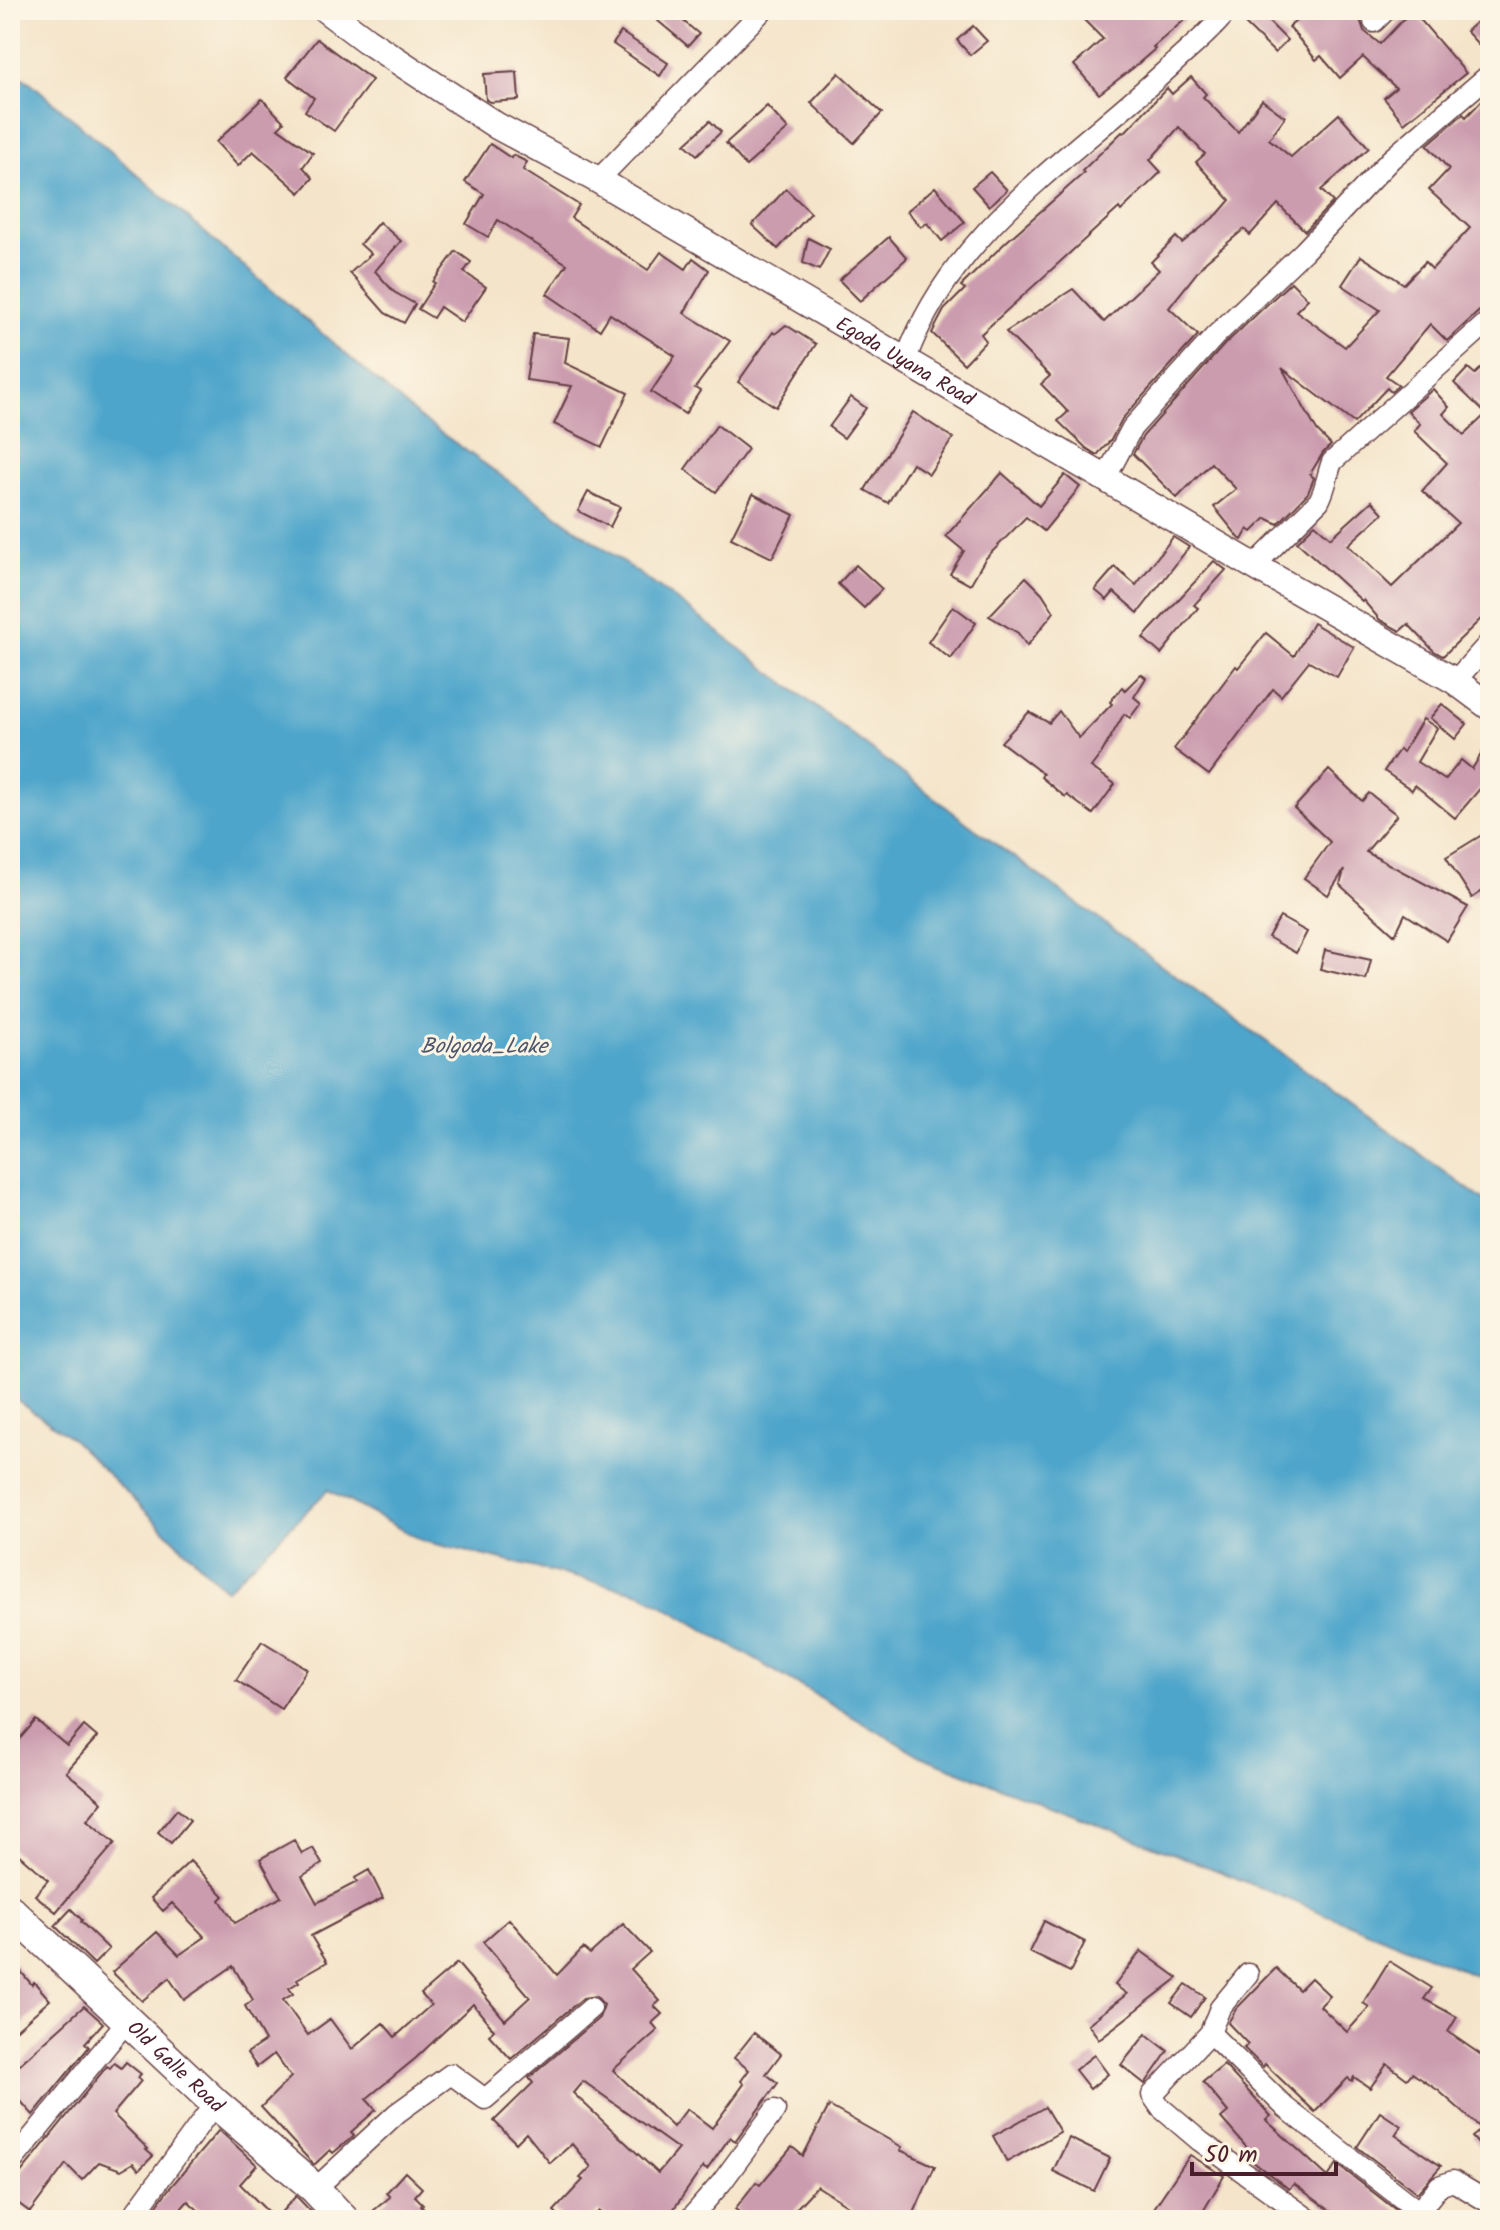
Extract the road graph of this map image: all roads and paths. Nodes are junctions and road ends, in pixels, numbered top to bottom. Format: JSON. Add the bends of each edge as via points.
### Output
{"nodes":[{"id":1,"x":326,"y":10,"type":"edge"},
{"id":2,"x":763,"y":10,"type":"edge"},
{"id":3,"x":1228,"y":10,"type":"edge"},
{"id":4,"x":1489,"y":77,"type":"edge"},
{"id":5,"x":598,"y":180,"type":"junction"},
{"id":6,"x":1490,"y":320,"type":"edge"},
{"id":7,"x":906,"y":359,"type":"junction"},
{"id":8,"x":1105,"y":479,"type":"junction"},
{"id":9,"x":1254,"y":566,"type":"junction"},
{"id":10,"x":1490,"y":642,"type":"edge"},
{"id":11,"x":1455,"y":681,"type":"junction"},
{"id":12,"x":1490,"y":707,"type":"edge"},
{"id":13,"x":10,"y":1910,"type":"edge"},
{"id":14,"x":1248,"y":1974,"type":"dead end"},
{"id":15,"x":591,"y":2008,"type":"dead end"},
{"id":16,"x":127,"y":2021,"type":"junction"},
{"id":17,"x":1210,"y":2033,"type":"junction"},
{"id":18,"x":215,"y":2103,"type":"junction"},
{"id":19,"x":775,"y":2110,"type":"dead end"},
{"id":20,"x":10,"y":2164,"type":"edge"},
{"id":21,"x":315,"y":2189,"type":"junction"},
{"id":22,"x":1490,"y":2203,"type":"edge"},
{"id":23,"x":1415,"y":2215,"type":"edge"},
{"id":24,"x":130,"y":2220,"type":"edge"},
{"id":25,"x":344,"y":2220,"type":"edge"},
{"id":26,"x":689,"y":2220,"type":"edge"},
{"id":27,"x":1310,"y":2220,"type":"edge"}],
"edges":[{"from":1,"to":5,"type":"main road","name":"Egoda Uyana Road","via":[[497,126]]},
{"from":2,"to":5,"type":"street"},
{"from":3,"to":7,"type":"street","via":[[975,241],[936,293]]},
{"from":4,"to":8,"type":"street","via":[[1391,159],[1215,336],[1132,428]]},
{"from":5,"to":7,"type":"main road","name":"Egoda Uyana Road"},
{"from":6,"to":9,"type":"street","via":[[1332,462],[1319,501]]},
{"from":7,"to":8,"type":"main road","name":"Egoda Uyana Road"},
{"from":8,"to":9,"type":"main road","name":"Egoda Uyana Road"},
{"from":9,"to":11,"type":"main road","name":"Egoda Uyana Road"},
{"from":10,"to":11,"type":"street"},
{"from":11,"to":12,"type":"main road","name":"Egoda Uyana Road"},
{"from":13,"to":16,"type":"highway","name":"Old Galle Road"},
{"from":14,"to":17,"type":"street","via":[[1220,2008]]},
{"from":15,"to":21,"type":"street","via":[[485,2099],[451,2074],[397,2113]]},
{"from":16,"to":18,"type":"highway","name":"Old Galle Road"},
{"from":16,"to":20,"type":"street"},
{"from":17,"to":23,"type":"street","via":[[1286,2108]]},
{"from":17,"to":27,"type":"street","via":[[1152,2095],[1200,2141]]},
{"from":18,"to":21,"type":"highway","name":"Old Galle Road"},
{"from":18,"to":24,"type":"street"},
{"from":19,"to":26,"type":"street"},
{"from":21,"to":25,"type":"highway","name":"Old Galle Road"},
{"from":22,"to":23,"type":"street","via":[[1453,2181],[1439,2186]]}]}
